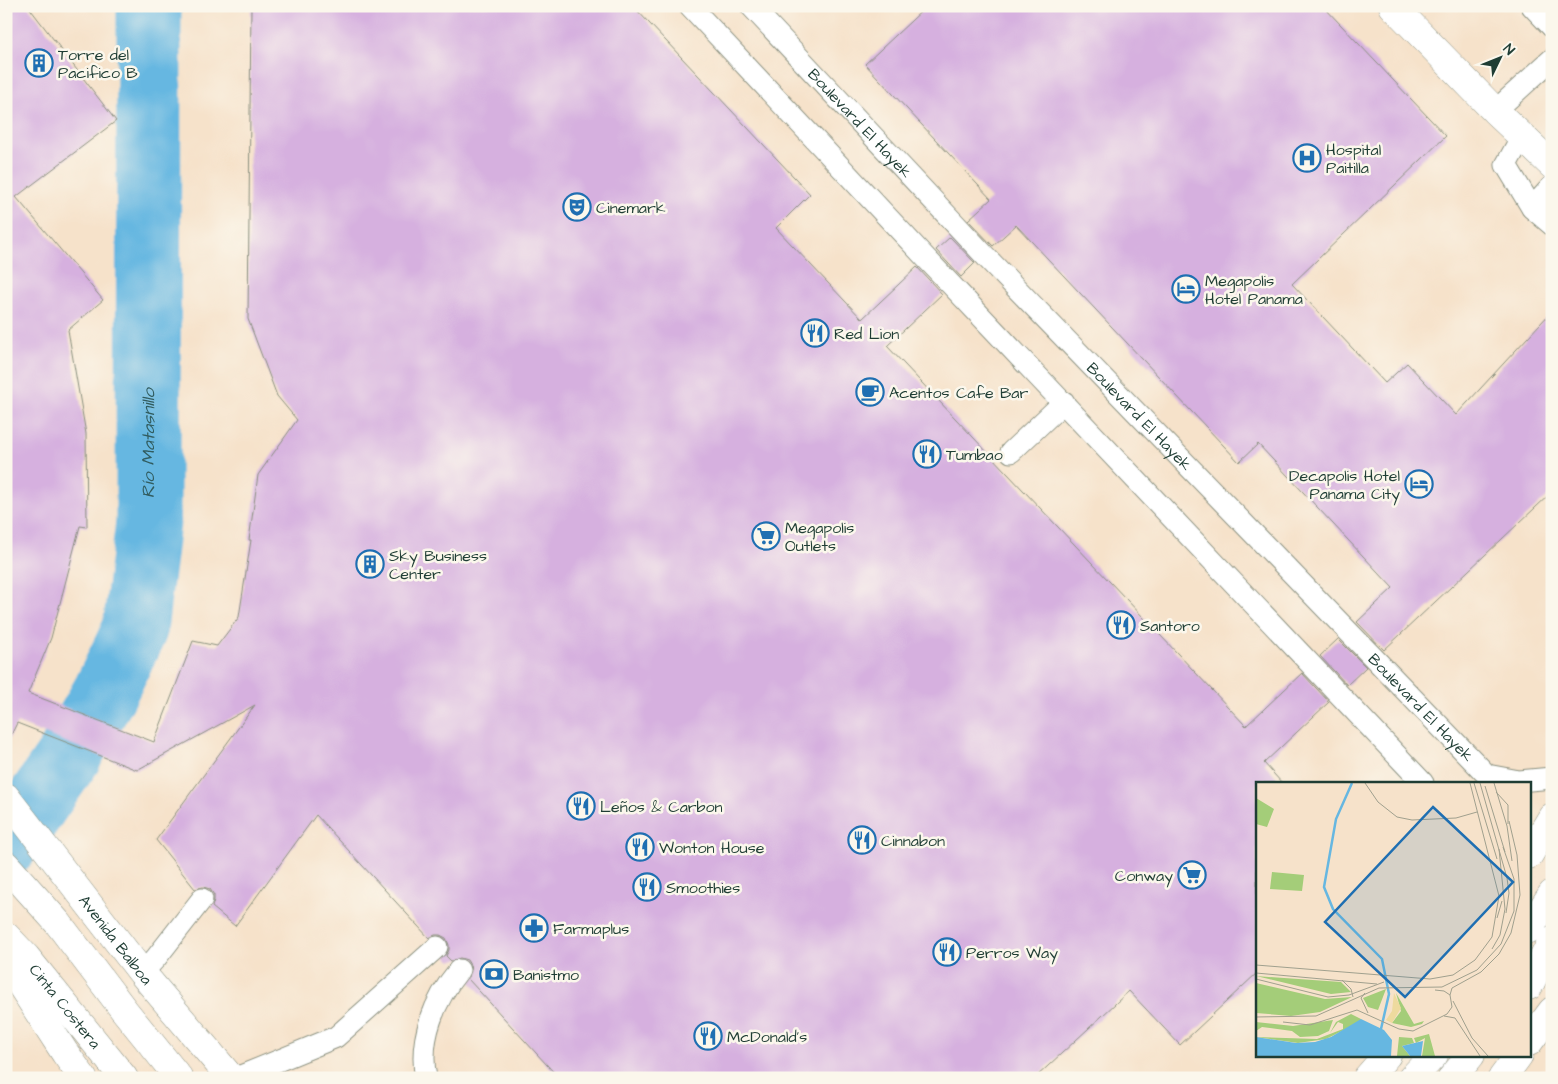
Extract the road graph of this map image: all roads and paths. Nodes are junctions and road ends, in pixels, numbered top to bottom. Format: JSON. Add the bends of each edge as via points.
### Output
{"nodes":[{"id":1,"x":690,"y":6,"type":"edge"},
{"id":2,"x":751,"y":6,"type":"edge"},
{"id":3,"x":1393,"y":6,"type":"edge"},
{"id":4,"x":1532,"y":6,"type":"edge"},
{"id":5,"x":1552,"y":27,"type":"edge"},
{"id":6,"x":1552,"y":59,"type":"edge"},
{"id":7,"x":1495,"y":111,"type":"junction"},
{"id":8,"x":1522,"y":136,"type":"junction"},
{"id":9,"x":1552,"y":165,"type":"edge"},
{"id":10,"x":1552,"y":186,"type":"edge"},
{"id":11,"x":1532,"y":208,"type":"junction"},
{"id":12,"x":1552,"y":225,"type":"edge"},
{"id":13,"x":1064,"y":402,"type":"junction"},
{"id":14,"x":1011,"y":452,"type":"dead end"},
{"id":15,"x":1552,"y":778,"type":"edge"},
{"id":16,"x":1423,"y":782,"type":"edge"},
{"id":17,"x":6,"y":797,"type":"edge"},
{"id":18,"x":1552,"y":816,"type":"edge"},
{"id":19,"x":1530,"y":854,"type":"edge"},
{"id":20,"x":6,"y":865,"type":"edge"},
{"id":21,"x":1552,"y":894,"type":"edge"},
{"id":22,"x":202,"y":899,"type":"dead end"},
{"id":23,"x":1530,"y":927,"type":"edge"},
{"id":24,"x":6,"y":936,"type":"edge"},
{"id":25,"x":1552,"y":941,"type":"edge"},
{"id":26,"x":438,"y":947,"type":"dead end"},
{"id":27,"x":1552,"y":958,"type":"edge"},
{"id":28,"x":6,"y":962,"type":"edge"},
{"id":29,"x":459,"y":970,"type":"dead end"},
{"id":30,"x":142,"y":973,"type":"junction"},
{"id":31,"x":1530,"y":985,"type":"edge"},
{"id":32,"x":1530,"y":986,"type":"edge"},
{"id":33,"x":1552,"y":1011,"type":"edge"},
{"id":34,"x":1530,"y":1041,"type":"edge"},
{"id":35,"x":1386,"y":1056,"type":"edge"},
{"id":36,"x":1433,"y":1056,"type":"edge"},
{"id":37,"x":1471,"y":1056,"type":"edge"},
{"id":38,"x":1518,"y":1056,"type":"edge"},
{"id":39,"x":83,"y":1078,"type":"edge"},
{"id":40,"x":124,"y":1078,"type":"edge"},
{"id":41,"x":179,"y":1078,"type":"edge"},
{"id":42,"x":231,"y":1078,"type":"edge"},
{"id":43,"x":236,"y":1078,"type":"edge"},
{"id":44,"x":426,"y":1078,"type":"edge"},
{"id":45,"x":1367,"y":1078,"type":"edge"},
{"id":46,"x":1412,"y":1078,"type":"edge"},
{"id":47,"x":1452,"y":1078,"type":"edge"},
{"id":48,"x":1502,"y":1078,"type":"edge"}],
"edges":[{"from":1,"to":13,"type":"lane"},
{"from":2,"to":15,"type":"lane","name":"Boulevard El Hayek","via":[[989,260],[1487,775],[1519,781]]},
{"from":3,"to":7,"type":"main road"},
{"from":4,"to":5,"type":"lane"},
{"from":6,"to":7,"type":"lane"},
{"from":7,"to":8,"type":"main road"},
{"from":8,"to":9,"type":"main road"},
{"from":8,"to":11,"type":"lane","via":[[1506,165]]},
{"from":10,"to":11,"type":"lane"},
{"from":11,"to":12,"type":"lane"},
{"from":13,"to":14,"type":"lane"},
{"from":13,"to":16,"type":"lane"},
{"from":17,"to":30,"type":"main road","name":"Avenida Balboa"},
{"from":18,"to":19,"type":"main road"},
{"from":20,"to":41,"type":"main road","via":[[58,922]]},
{"from":21,"to":23,"type":"main road"},
{"from":22,"to":30,"type":"lane"},
{"from":24,"to":40,"type":"main road","name":"Cinta Costera"},
{"from":25,"to":31,"type":"main road"},
{"from":26,"to":43,"type":"lane","via":[[336,1038]]},
{"from":27,"to":32,"type":"main road"},
{"from":28,"to":39,"type":"main road"},
{"from":29,"to":44,"type":"lane","via":[[443,991],[432,1016],[425,1050]]},
{"from":30,"to":42,"type":"main road","name":"Avenida Balboa"},
{"from":33,"to":34,"type":"main road"},
{"from":35,"to":45,"type":"main road"},
{"from":36,"to":46,"type":"main road"},
{"from":37,"to":47,"type":"main road"},
{"from":38,"to":48,"type":"main road"}]}
